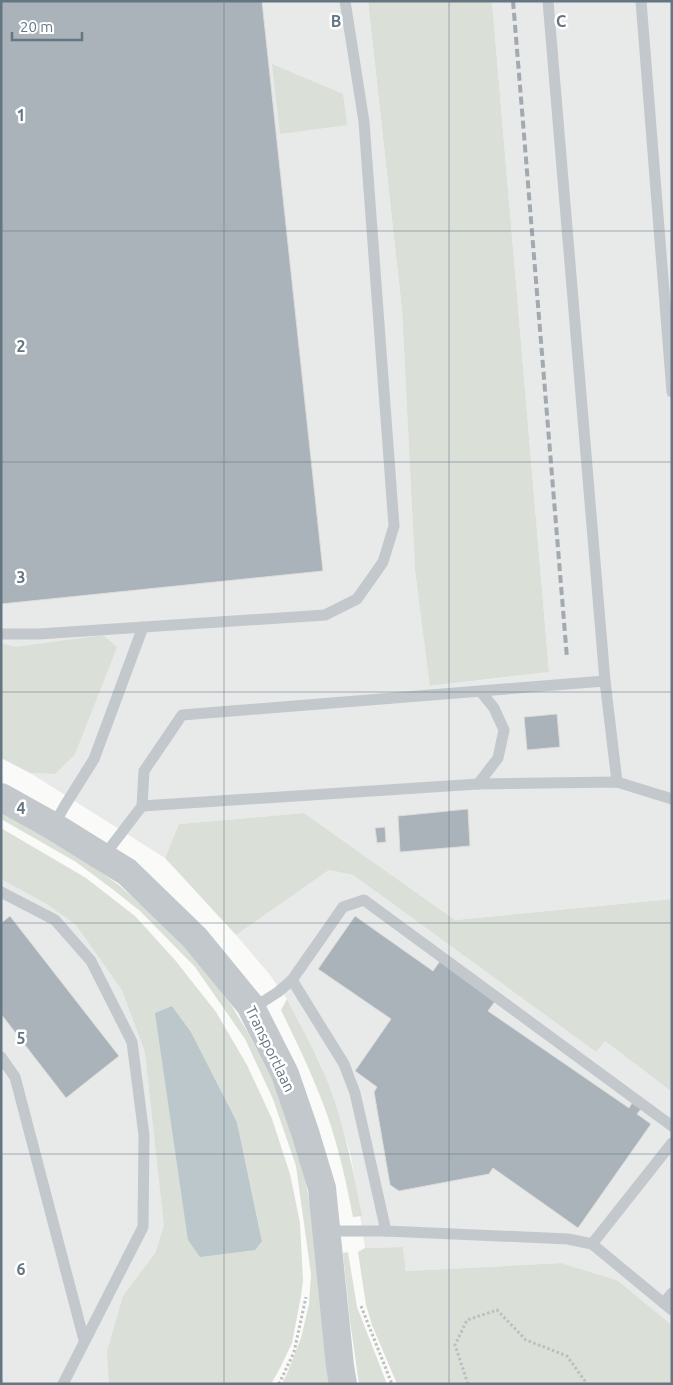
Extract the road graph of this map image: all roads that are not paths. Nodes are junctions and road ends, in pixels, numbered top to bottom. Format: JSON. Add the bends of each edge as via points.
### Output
{"nodes":[{"id":1,"x":345,"y":1,"type":"edge"},
{"id":2,"x":548,"y":1,"type":"edge"},
{"id":3,"x":641,"y":1,"type":"edge"},
{"id":4,"x":672,"y":392,"type":"edge"},
{"id":5,"x":143,"y":627,"type":"junction"},
{"id":6,"x":1,"y":634,"type":"edge"},
{"id":7,"x":605,"y":681,"type":"junction"},
{"id":8,"x":481,"y":692,"type":"junction"},
{"id":9,"x":617,"y":782,"type":"junction"},
{"id":10,"x":478,"y":784,"type":"junction"},
{"id":11,"x":1,"y":798,"type":"edge"},
{"id":12,"x":672,"y":799,"type":"edge"},
{"id":13,"x":142,"y":806,"type":"junction"},
{"id":14,"x":53,"y":826,"type":"junction"},
{"id":15,"x":103,"y":857,"type":"junction"},
{"id":16,"x":1,"y":892,"type":"edge"},
{"id":17,"x":292,"y":980,"type":"junction"},
{"id":18,"x":252,"y":1009,"type":"junction"},
{"id":19,"x":1,"y":1057,"type":"edge"},
{"id":20,"x":672,"y":1126,"type":"edge"},
{"id":21,"x":672,"y":1143,"type":"edge"},
{"id":22,"x":326,"y":1230,"type":"junction"},
{"id":23,"x":386,"y":1231,"type":"junction"},
{"id":24,"x":592,"y":1244,"type":"junction"},
{"id":25,"x":672,"y":1293,"type":"edge"},
{"id":26,"x":668,"y":1306,"type":"edge"},
{"id":27,"x":84,"y":1340,"type":"junction"},
{"id":28,"x":63,"y":1384,"type":"edge"},
{"id":29,"x":343,"y":1384,"type":"edge"}],
"edges":[{"from":1,"to":5,"type":"lane","via":[[364,122],[394,526],[383,562],[357,599],[325,615]]},
{"from":2,"to":7,"type":"lane"},
{"from":3,"to":4,"type":"lane"},
{"from":5,"to":6,"type":"lane"},
{"from":5,"to":14,"type":"lane","via":[[94,759]]},
{"from":7,"to":8,"type":"lane"},
{"from":7,"to":9,"type":"lane"},
{"from":8,"to":10,"type":"lane","via":[[494,708],[504,730],[498,758]]},
{"from":8,"to":13,"type":"lane","via":[[182,715],[144,771]]},
{"from":9,"to":10,"type":"lane"},
{"from":9,"to":12,"type":"lane"},
{"from":10,"to":13,"type":"lane"},
{"from":11,"to":14,"type":"street","name":"Transportlaan"},
{"from":13,"to":15,"type":"lane"},
{"from":14,"to":15,"type":"street","name":"Transportlaan"},
{"from":15,"to":18,"type":"street","name":"Transportlaan","via":[[127,872],[195,938]]},
{"from":16,"to":27,"type":"lane","via":[[55,920],[91,961],[132,1042],[144,1135],[143,1227]]},
{"from":17,"to":18,"type":"lane"},
{"from":17,"to":20,"type":"lane","via":[[343,907],[364,900]]},
{"from":17,"to":23,"type":"lane","via":[[344,1064],[355,1093]]},
{"from":18,"to":22,"type":"street","name":"Transportlaan","via":[[285,1074],[305,1132],[322,1188]]},
{"from":19,"to":27,"type":"lane","via":[[15,1076]]},
{"from":21,"to":24,"type":"lane"},
{"from":22,"to":23,"type":"lane"},
{"from":22,"to":29,"type":"street","name":"Transportlaan"},
{"from":23,"to":24,"type":"lane","via":[[568,1238]]},
{"from":24,"to":26,"type":"lane"},
{"from":25,"to":26,"type":"lane"},
{"from":27,"to":28,"type":"lane"}]}
